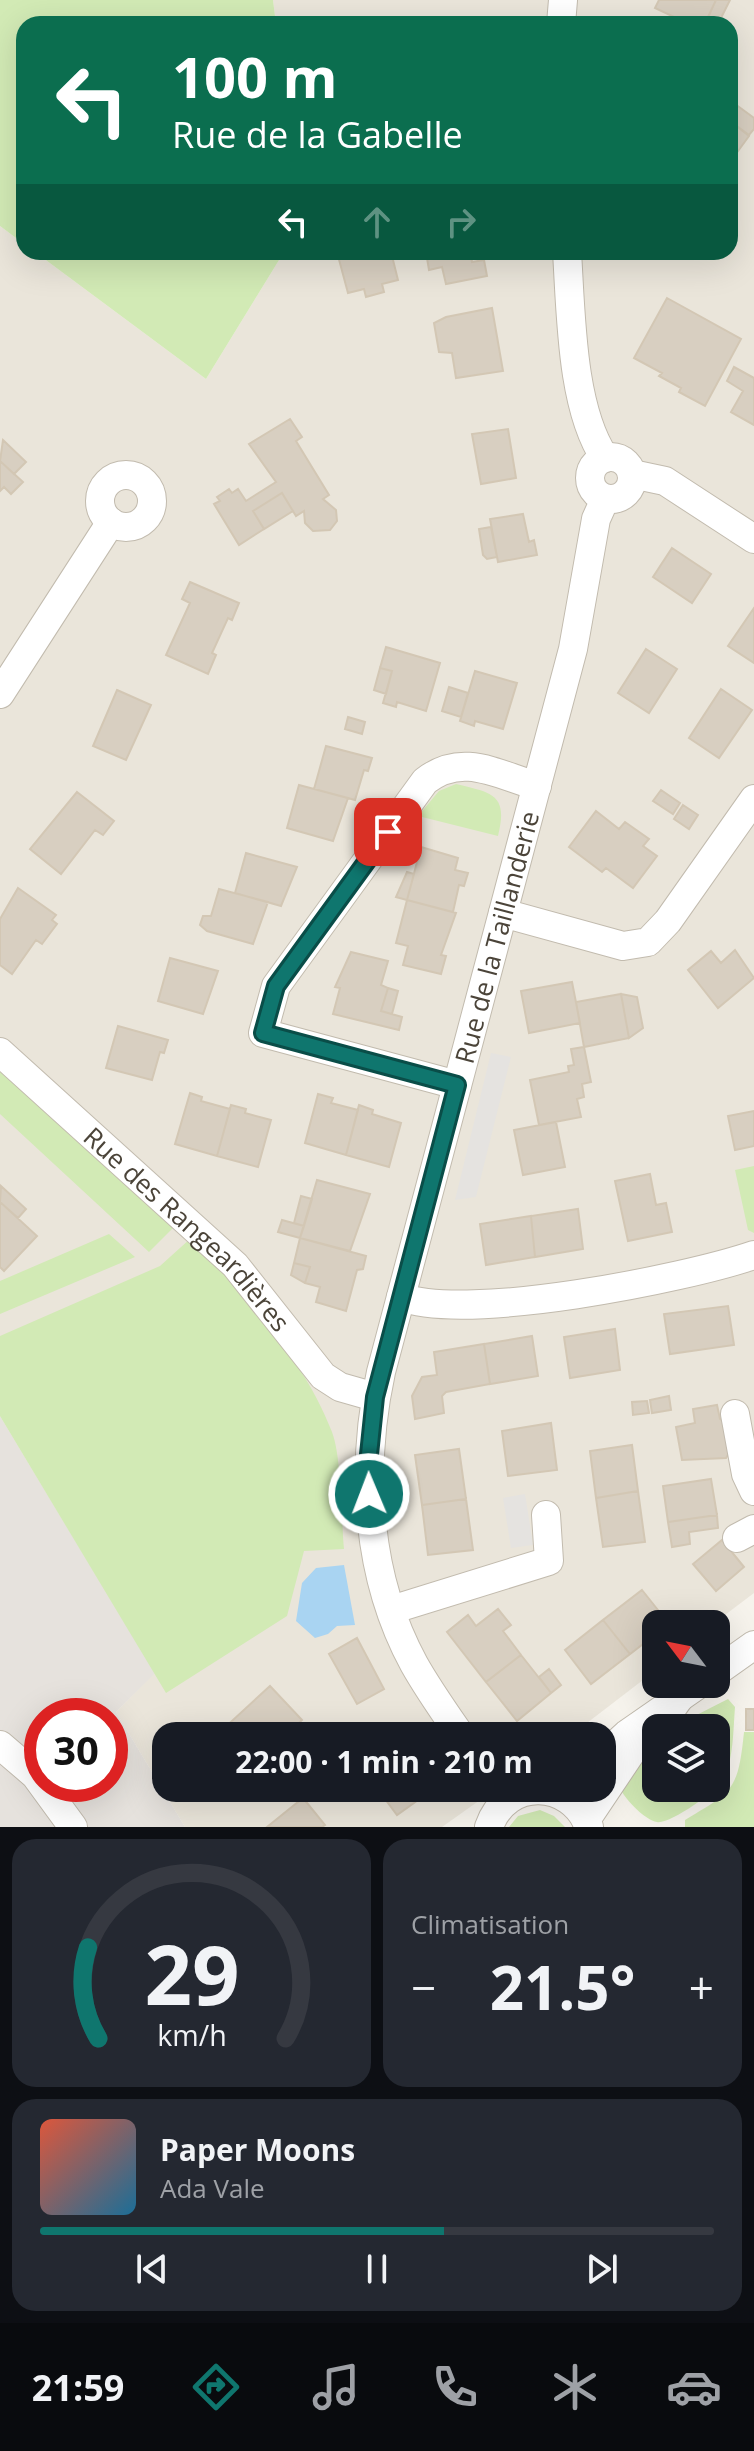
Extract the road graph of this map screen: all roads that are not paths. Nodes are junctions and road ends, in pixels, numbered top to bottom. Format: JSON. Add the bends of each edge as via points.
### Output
{"nodes":[{"id":1,"x":568,"y":260,"type":"edge"},
{"id":2,"x":605,"y":458,"type":"junction"},
{"id":3,"x":632,"y":474,"type":"junction"},
{"id":4,"x":605,"y":499,"type":"junction"},
{"id":5,"x":111,"y":522,"type":"dead end"},
{"id":6,"x":754,"y":539,"type":"edge"},
{"id":7,"x":0,"y":694,"type":"edge"},
{"id":8,"x":537,"y":786,"type":"junction"},
{"id":9,"x":754,"y":799,"type":"edge"},
{"id":10,"x":503,"y":913,"type":"junction"},
{"id":11,"x":0,"y":1052,"type":"edge"},
{"id":12,"x":457,"y":1085,"type":"junction"},
{"id":13,"x":754,"y":1255,"type":"edge"},
{"id":14,"x":401,"y":1297,"type":"junction"},
{"id":15,"x":375,"y":1397,"type":"junction"},
{"id":16,"x":735,"y":1414,"type":"dead end"},
{"id":17,"x":754,"y":1491,"type":"edge"},
{"id":18,"x":546,"y":1515,"type":"dead end"},
{"id":19,"x":391,"y":1610,"type":"junction"},
{"id":20,"x":754,"y":1645,"type":"edge"},
{"id":21,"x":730,"y":1662,"type":"edge"},
{"id":22,"x":680,"y":1698,"type":"edge"},
{"id":23,"x":684,"y":1698,"type":"edge"},
{"id":24,"x":452,"y":1722,"type":"edge"},
{"id":25,"x":616,"y":1744,"type":"edge"},
{"id":26,"x":0,"y":1745,"type":"edge"},
{"id":27,"x":487,"y":1802,"type":"edge"},
{"id":28,"x":507,"y":1802,"type":"edge"},
{"id":29,"x":569,"y":1802,"type":"edge"},
{"id":30,"x":491,"y":1822,"type":"edge"},
{"id":31,"x":587,"y":1824,"type":"edge"},
{"id":32,"x":73,"y":1827,"type":"edge"}],
"edges":[{"from":1,"to":2,"type":"street","via":[[582,410]]},
{"from":2,"to":3,"type":"street","via":[[626,462]]},
{"from":2,"to":4,"type":"street","via":[[590,478],[594,491]]},
{"from":3,"to":4,"type":"street","via":[[626,494]]},
{"from":3,"to":6,"type":"street","via":[[665,481]]},
{"from":4,"to":8,"type":"street","name":"Rue de la Taillanderie","via":[[596,519],[576,634]]},
{"from":5,"to":7,"type":"street"},
{"from":8,"to":10,"type":"street","name":"Rue de la Taillanderie"},
{"from":8,"to":12,"type":"street","via":[[461,764],[441,768],[425,781],[276,986],[263,1033]]},
{"from":9,"to":10,"type":"street","via":[[648,942],[623,946]]},
{"from":10,"to":12,"type":"street","name":"Rue de la Taillanderie"},
{"from":11,"to":15,"type":"street","name":"Rue des Rangeardières","via":[[235,1265],[323,1376]]},
{"from":12,"to":14,"type":"street","name":"Rue de la Taillanderie"},
{"from":13,"to":14,"type":"street","via":[[651,1282],[492,1303],[433,1306]]},
{"from":14,"to":15,"type":"street","name":"Rue de la Taillanderie"},
{"from":15,"to":19,"type":"street","name":"Rue de la Taillanderie","via":[[369,1494]]},
{"from":16,"to":17,"type":"street"},
{"from":18,"to":19,"type":"street","via":[[549,1561]]},
{"from":19,"to":24,"type":"street","name":"Rue de la Taillanderie","via":[[413,1663]]},
{"from":20,"to":21,"type":"street"},
{"from":22,"to":25,"type":"street"},
{"from":23,"to":31,"type":"street","via":[[639,1741]]},
{"from":26,"to":32,"type":"street","via":[[35,1775]]},
{"from":27,"to":30,"type":"street"},
{"from":28,"to":30,"type":"street"},
{"from":29,"to":31,"type":"street"}]}
